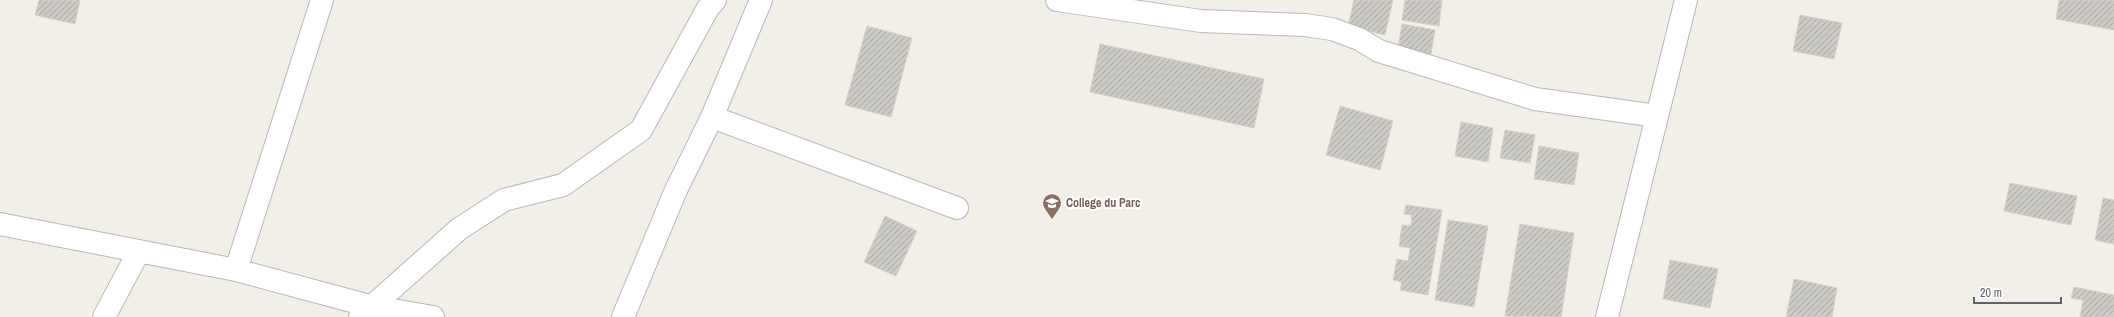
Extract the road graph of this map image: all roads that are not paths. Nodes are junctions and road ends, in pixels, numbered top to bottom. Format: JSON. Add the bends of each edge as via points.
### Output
{"nodes":[{"id":1,"x":322,"y":0,"type":"edge"},
{"id":2,"x":715,"y":0,"type":"edge"},
{"id":3,"x":761,"y":0,"type":"edge"},
{"id":4,"x":1057,"y":0,"type":"edge"},
{"id":5,"x":1686,"y":0,"type":"edge"},
{"id":6,"x":1657,"y":116,"type":"junction"},
{"id":7,"x":712,"y":117,"type":"junction"},
{"id":8,"x":957,"y":208,"type":"dead end"},
{"id":9,"x":0,"y":224,"type":"edge"},
{"id":10,"x":139,"y":251,"type":"junction"},
{"id":11,"x":236,"y":270,"type":"junction"},
{"id":12,"x":365,"y":312,"type":"edge"},
{"id":13,"x":104,"y":317,"type":"edge"},
{"id":14,"x":433,"y":317,"type":"edge"},
{"id":15,"x":623,"y":317,"type":"edge"},
{"id":16,"x":1607,"y":317,"type":"edge"}],
"edges":[{"from":1,"to":11,"type":"street"},
{"from":2,"to":12,"type":"street","via":[[708,8],[641,130],[563,185],[504,200],[465,225]]},
{"from":3,"to":7,"type":"street"},
{"from":4,"to":6,"type":"street","via":[[1201,20],[1305,25],[1332,29],[1359,39],[1379,51],[1535,99]]},
{"from":5,"to":6,"type":"street"},
{"from":6,"to":16,"type":"street"},
{"from":7,"to":8,"type":"street"},
{"from":7,"to":15,"type":"street","via":[[676,190]]},
{"from":9,"to":10,"type":"street"},
{"from":10,"to":11,"type":"street"},
{"from":10,"to":13,"type":"street"},
{"from":11,"to":12,"type":"street"},
{"from":12,"to":14,"type":"street"}]}
